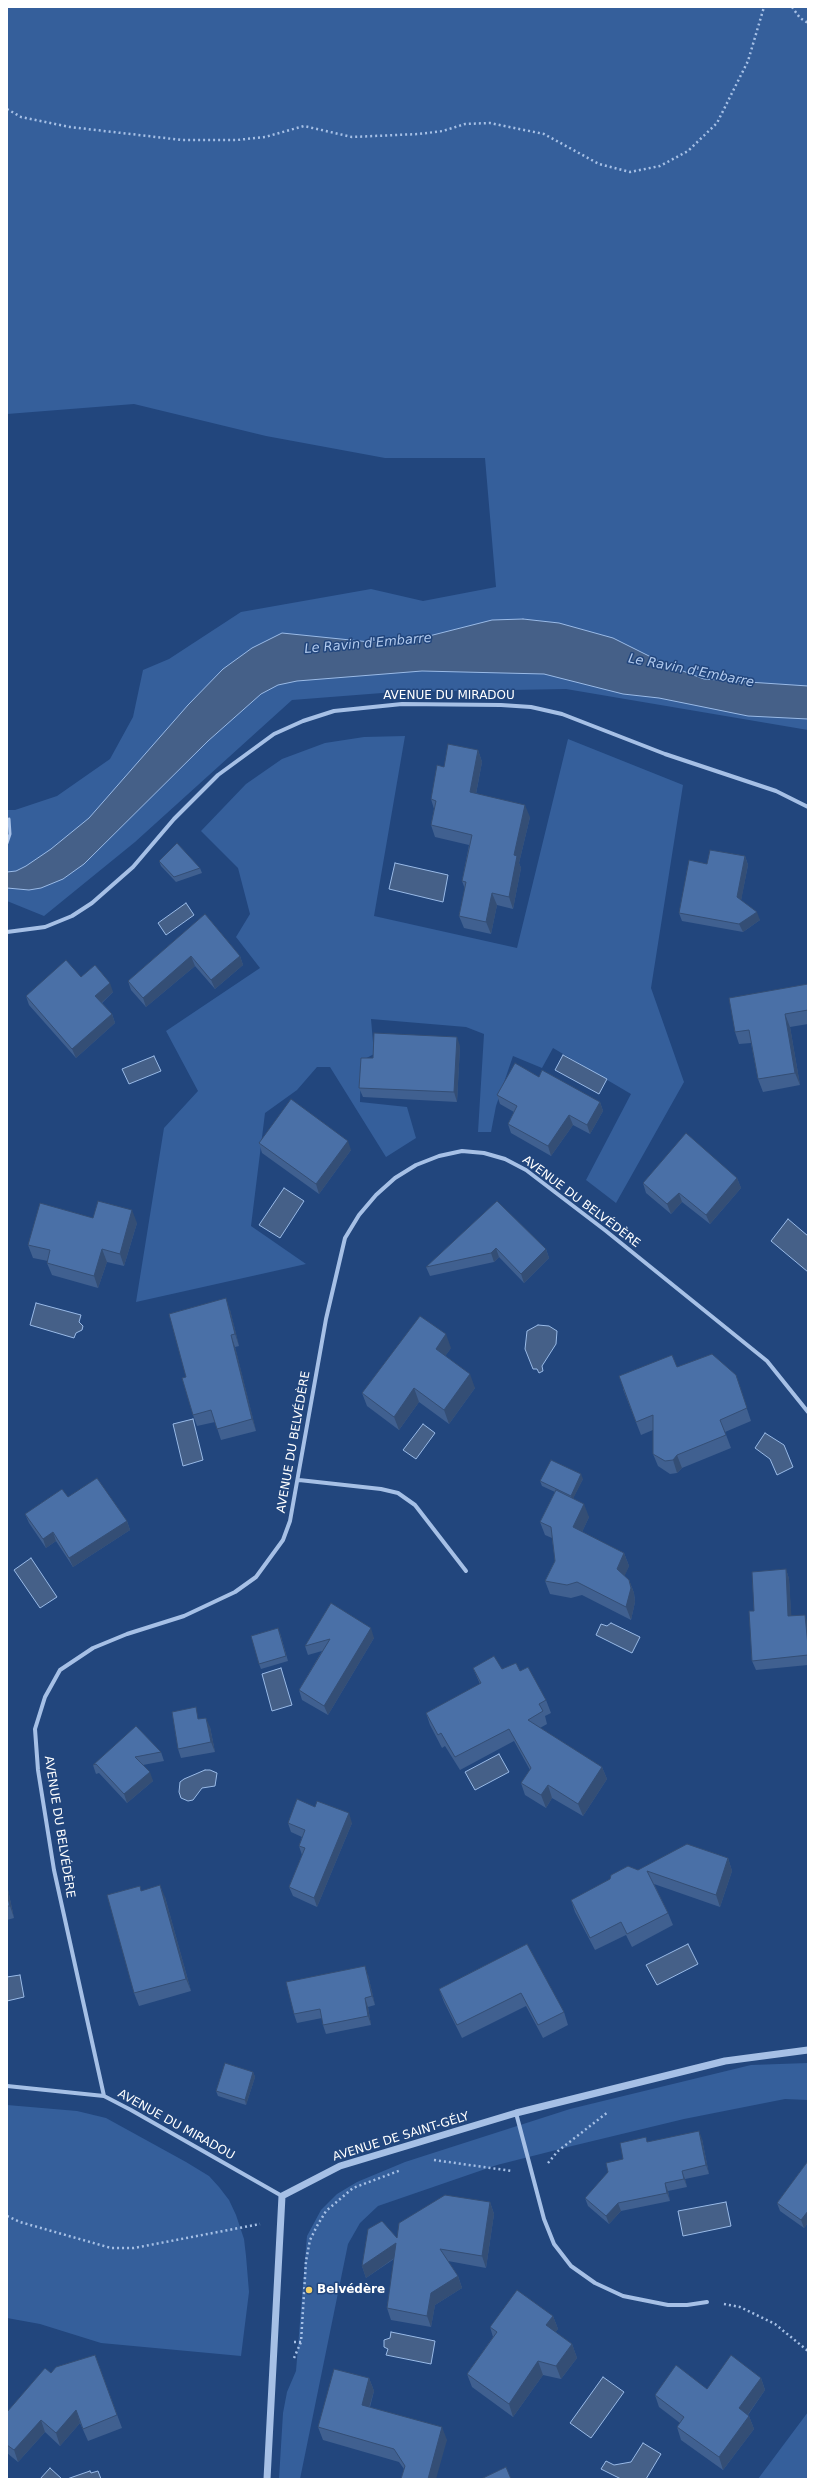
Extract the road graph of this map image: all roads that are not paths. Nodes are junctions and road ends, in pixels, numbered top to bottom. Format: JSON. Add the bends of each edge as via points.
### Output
{"nodes":[{"id":1,"x":808,"y":807,"type":"edge"},
{"id":2,"x":9,"y":819,"type":"dead end"},
{"id":3,"x":7,"y":842,"type":"edge"},
{"id":4,"x":7,"y":932,"type":"edge"},
{"id":5,"x":808,"y":1412,"type":"edge"},
{"id":6,"x":299,"y":1480,"type":"junction"},
{"id":7,"x":466,"y":1571,"type":"dead end"},
{"id":8,"x":808,"y":2050,"type":"edge"},
{"id":9,"x":7,"y":2086,"type":"edge"},
{"id":10,"x":104,"y":2096,"type":"junction"},
{"id":11,"x":516,"y":2113,"type":"junction"},
{"id":12,"x":282,"y":2196,"type":"junction"},
{"id":13,"x":707,"y":2302,"type":"road end"},
{"id":14,"x":267,"y":2479,"type":"edge"}],
"edges":[{"from":1,"to":4,"type":"street","name":"AVENUE DU MIRADOU","via":[[776,791],[666,754],[562,714],[531,707],[402,704],[334,711],[274,734],[218,775],[174,819],[133,867],[92,903],[72,916],[45,927]]},
{"from":2,"to":3,"type":"lane","via":[[10,834]]},
{"from":5,"to":6,"type":"street","name":"AVENUE DU BELVÉDÈRE","via":[[768,1361],[526,1170],[505,1159],[484,1153],[462,1152],[439,1156],[416,1165],[395,1178],[359,1215],[345,1238],[326,1319]]},
{"from":6,"to":7,"type":"street","via":[[398,1493],[415,1505]]},
{"from":6,"to":10,"type":"street","name":"AVENUE DU BELVÉDÈRE","via":[[283,1540],[256,1577],[235,1592],[184,1616],[93,1648],[60,1670],[43,1704],[35,1729],[38,1770],[54,1870]]},
{"from":8,"to":11,"type":"street","name":"AVENUE DE SAINT-GÉLY","via":[[725,2061]]},
{"from":9,"to":10,"type":"street","name":"AVENUE DU MIRADOU"},
{"from":10,"to":12,"type":"street","name":"AVENUE DU MIRADOU"},
{"from":11,"to":12,"type":"street","name":"AVENUE DE SAINT-GÉLY","via":[[340,2166]]},
{"from":11,"to":13,"type":"street","via":[[544,2219],[554,2244],[571,2266],[594,2283],[622,2296],[668,2305]]},
{"from":12,"to":14,"type":"street"}]}
